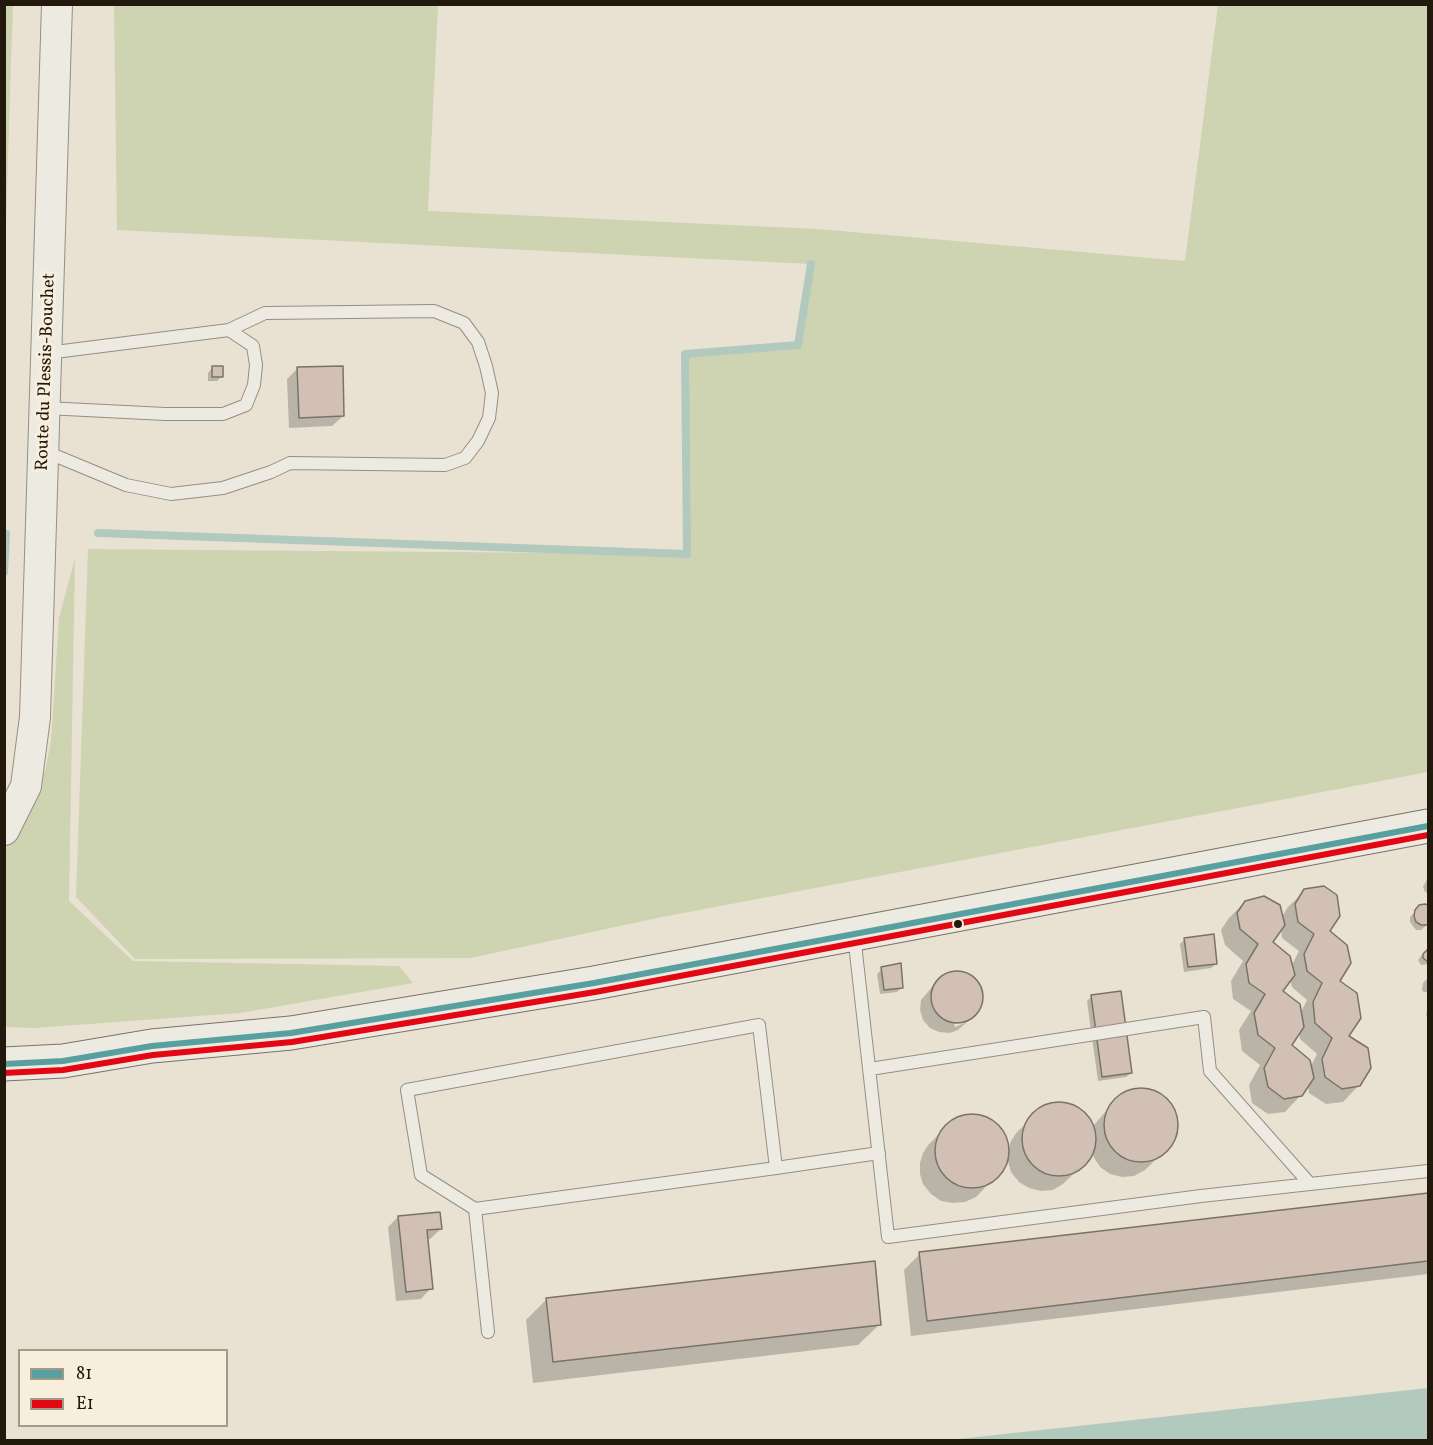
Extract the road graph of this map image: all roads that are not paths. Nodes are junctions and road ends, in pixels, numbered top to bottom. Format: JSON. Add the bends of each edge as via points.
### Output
{"nodes":[{"id":1,"x":57,"y":4,"type":"edge"},
{"id":2,"x":229,"y":330,"type":"junction"},
{"id":3,"x":47,"y":352,"type":"junction"},
{"id":4,"x":46,"y":408,"type":"junction"},
{"id":5,"x":44,"y":451,"type":"junction"},
{"id":6,"x":32,"y":739,"type":"junction"},
{"id":7,"x":4,"y":788,"type":"edge"},
{"id":8,"x":1428,"y":826,"type":"edge"},
{"id":9,"x":4,"y":830,"type":"edge"},
{"id":10,"x":854,"y":934,"type":"junction"},
{"id":11,"x":4,"y":1045,"type":"edge"},
{"id":12,"x":152,"y":1046,"type":"junction"},
{"id":13,"x":4,"y":1064,"type":"edge"},
{"id":14,"x":870,"y":1069,"type":"junction"},
{"id":15,"x":879,"y":1153,"type":"junction"},
{"id":16,"x":776,"y":1168,"type":"junction"},
{"id":17,"x":1428,"y":1171,"type":"edge"},
{"id":18,"x":1310,"y":1184,"type":"junction"},
{"id":19,"x":475,"y":1209,"type":"junction"},
{"id":20,"x":488,"y":1332,"type":"dead end"}],
"edges":[{"from":1,"to":3,"type":"street","name":"Route du Plessis-Bouchet"},
{"from":2,"to":3,"type":"lane"},
{"from":2,"to":4,"type":"lane","via":[[253,346],[254,385],[246,405],[224,414]]},
{"from":2,"to":5,"type":"lane","via":[[265,313],[434,311],[464,323],[478,342],[492,393],[489,418],[465,458],[445,465],[290,463],[224,488],[171,494],[126,485]]},
{"from":3,"to":4,"type":"street","name":"Route du Plessis-Bouchet"},
{"from":4,"to":5,"type":"street","name":"Route du Plessis-Bouchet"},
{"from":5,"to":6,"type":"street","name":"Route du Plessis-Bouchet"},
{"from":6,"to":7,"type":"street","name":"Route du Plessis-Bouchet"},
{"from":6,"to":9,"type":"street","name":"Route du Plessis-Bouchet","via":[[26,786]]},
{"from":8,"to":10,"type":"main road"},
{"from":10,"to":12,"type":"main road","via":[[594,983],[291,1033]]},
{"from":10,"to":14,"type":"lane"},
{"from":11,"to":12,"type":"main road"},
{"from":12,"to":13,"type":"main road","via":[[63,1061]]},
{"from":14,"to":15,"type":"lane"},
{"from":14,"to":18,"type":"lane","via":[[1204,1017],[1210,1071]]},
{"from":15,"to":16,"type":"lane"},
{"from":15,"to":18,"type":"lane","via":[[888,1237]]},
{"from":16,"to":19,"type":"lane"},
{"from":16,"to":19,"type":"lane","via":[[759,1025],[407,1090],[421,1175]]},
{"from":17,"to":18,"type":"lane"},
{"from":19,"to":20,"type":"lane"}]}
